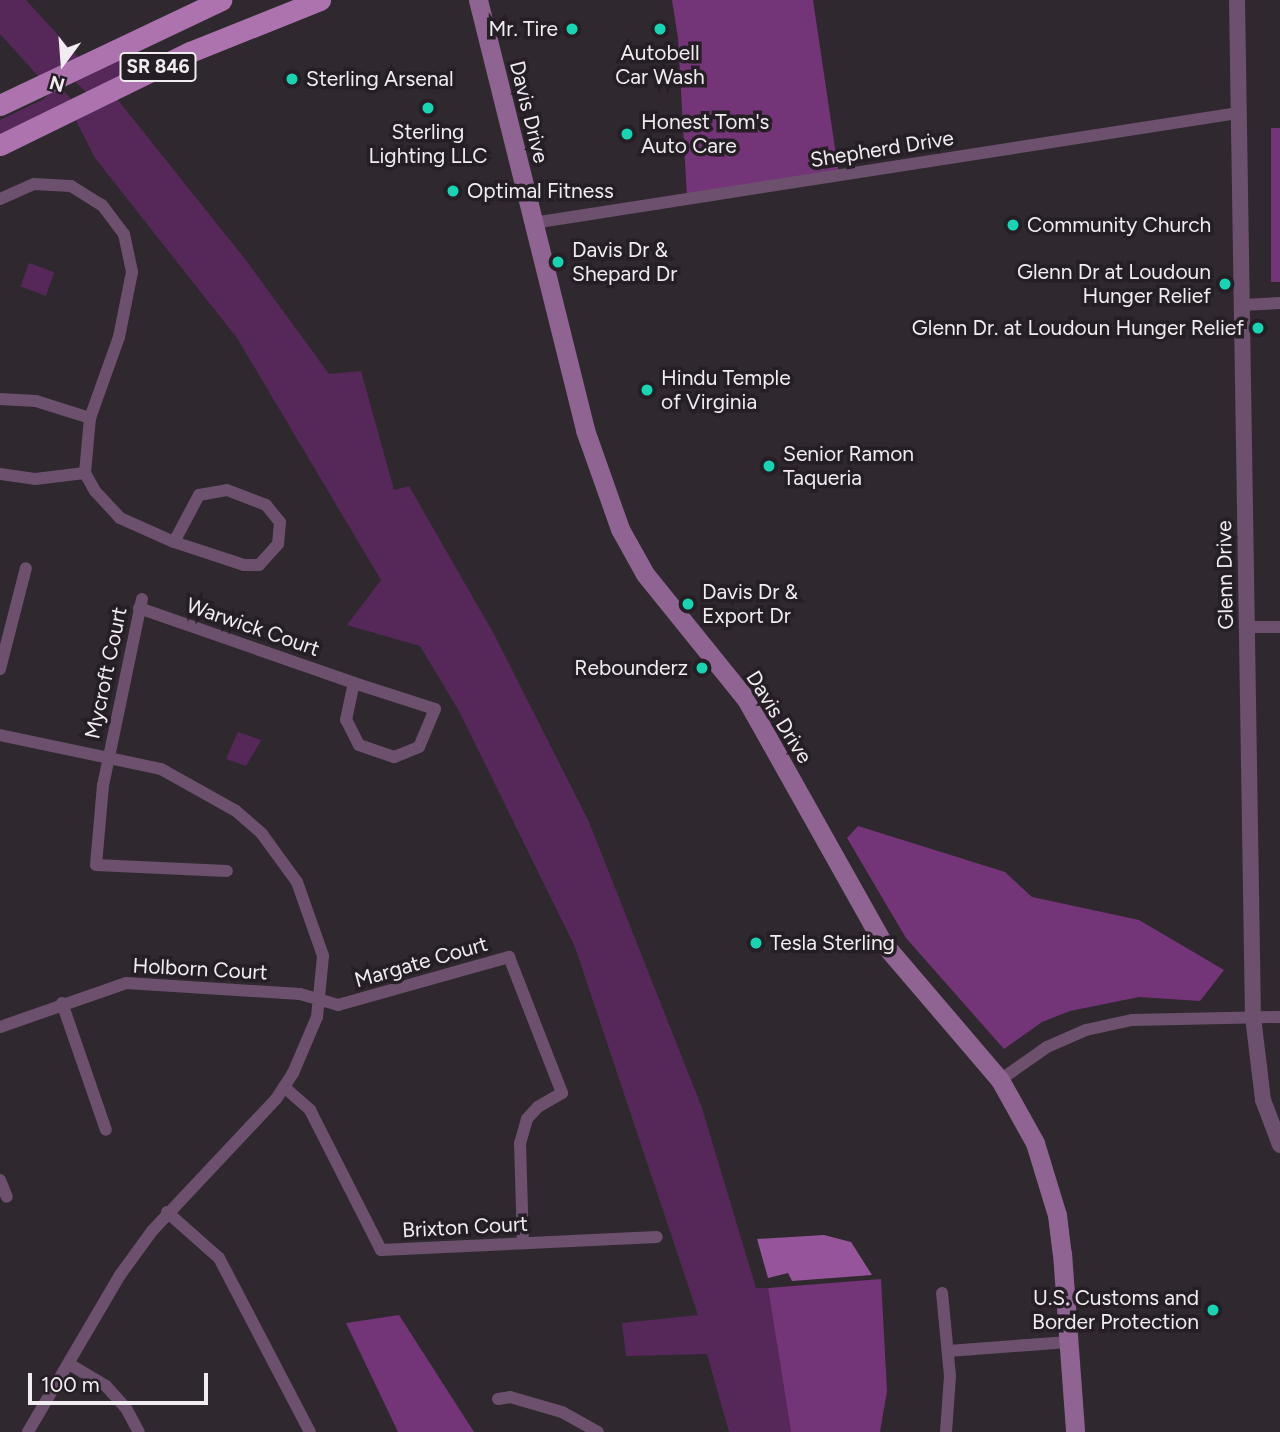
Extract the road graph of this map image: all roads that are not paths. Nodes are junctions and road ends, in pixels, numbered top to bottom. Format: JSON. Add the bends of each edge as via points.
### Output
{"nodes":[{"id":1,"x":222,"y":0,"type":"edge"},
{"id":2,"x":320,"y":0,"type":"edge"},
{"id":3,"x":478,"y":0,"type":"edge"},
{"id":4,"x":1237,"y":0,"type":"edge"},
{"id":5,"x":0,"y":105,"type":"edge"},
{"id":6,"x":1238,"y":113,"type":"junction"},
{"id":7,"x":0,"y":145,"type":"edge"},
{"id":8,"x":0,"y":199,"type":"edge"},
{"id":9,"x":533,"y":223,"type":"junction"},
{"id":10,"x":1280,"y":303,"type":"edge"},
{"id":11,"x":1242,"y":304,"type":"junction"},
{"id":12,"x":0,"y":399,"type":"edge"},
{"id":13,"x":90,"y":418,"type":"junction"},
{"id":14,"x":85,"y":473,"type":"junction"},
{"id":15,"x":0,"y":474,"type":"edge"},
{"id":16,"x":174,"y":542,"type":"junction"},
{"id":17,"x":26,"y":568,"type":"dead end"},
{"id":18,"x":140,"y":603,"type":"joint"},
{"id":19,"x":1247,"y":627,"type":"junction"},
{"id":20,"x":1280,"y":627,"type":"edge"},
{"id":21,"x":0,"y":669,"type":"edge"},
{"id":22,"x":354,"y":683,"type":"junction"},
{"id":23,"x":0,"y":735,"type":"edge"},
{"id":24,"x":108,"y":755,"type":"junction"},
{"id":25,"x":227,"y":871,"type":"dead end"},
{"id":26,"x":321,"y":1000,"type":"junction"},
{"id":27,"x":62,"y":1003,"type":"junction"},
{"id":28,"x":1252,"y":1017,"type":"junction"},
{"id":29,"x":1280,"y":1017,"type":"edge"},
{"id":30,"x":0,"y":1027,"type":"edge"},
{"id":31,"x":1000,"y":1080,"type":"junction"},
{"id":32,"x":284,"y":1087,"type":"junction"},
{"id":33,"x":106,"y":1130,"type":"dead end"},
{"id":34,"x":1280,"y":1145,"type":"edge"},
{"id":35,"x":0,"y":1180,"type":"edge"},
{"id":36,"x":7,"y":1197,"type":"dead end"},
{"id":37,"x":167,"y":1212,"type":"junction"},
{"id":38,"x":657,"y":1237,"type":"dead end"},
{"id":39,"x":523,"y":1244,"type":"junction"},
{"id":40,"x":942,"y":1293,"type":"dead end"},
{"id":41,"x":1069,"y":1342,"type":"junction"},
{"id":42,"x":948,"y":1351,"type":"junction"},
{"id":43,"x":69,"y":1364,"type":"junction"},
{"id":44,"x":498,"y":1399,"type":"dead end"},
{"id":45,"x":27,"y":1432,"type":"edge"},
{"id":46,"x":139,"y":1432,"type":"edge"},
{"id":47,"x":310,"y":1432,"type":"edge"},
{"id":48,"x":598,"y":1432,"type":"edge"},
{"id":49,"x":946,"y":1432,"type":"edge"},
{"id":50,"x":1075,"y":1432,"type":"edge"}],
"edges":[{"from":1,"to":5,"type":"main road","number":"SR 846"},
{"from":2,"to":7,"type":"main road","number":"SR 846","via":[[190,52]]},
{"from":3,"to":9,"type":"main road","name":"Davis Drive"},
{"from":4,"to":6,"type":"street","name":"Glenn Drive"},
{"from":6,"to":9,"type":"street","name":"Shepherd Drive"},
{"from":6,"to":11,"type":"street","name":"Glenn Drive"},
{"from":8,"to":13,"type":"street","via":[[34,184],[71,186],[102,205],[129,244],[132,272],[119,337]]},
{"from":9,"to":31,"type":"main road","name":"Davis Drive","via":[[593,458],[632,553],[746,699],[883,943]]},
{"from":10,"to":11,"type":"street"},
{"from":11,"to":19,"type":"street","name":"Glenn Drive"},
{"from":12,"to":13,"type":"street","via":[[36,401]]},
{"from":13,"to":14,"type":"street"},
{"from":14,"to":15,"type":"street","via":[[35,479]]},
{"from":14,"to":16,"type":"street","via":[[120,517]]},
{"from":16,"to":16,"type":"street","via":[[192,503],[211,489],[253,498],[274,512],[281,528],[273,553],[259,565],[244,565]]},
{"from":17,"to":21,"type":"street"},
{"from":18,"to":22,"type":"street","name":"Warwick Court"},
{"from":18,"to":24,"type":"street","name":"Mycroft Court"},
{"from":19,"to":20,"type":"street"},
{"from":19,"to":28,"type":"street","name":"Glenn Drive"},
{"from":22,"to":22,"type":"street","name":"Warwick Court","via":[[346,720],[359,745],[394,757],[419,747],[435,709]]},
{"from":23,"to":24,"type":"street"},
{"from":24,"to":25,"type":"street","name":"Mycroft Court","via":[[96,865]]},
{"from":24,"to":26,"type":"street","via":[[185,779],[236,811],[262,834],[310,909],[323,956]]},
{"from":26,"to":27,"type":"street","name":"Holborn Court","via":[[300,994],[126,983]]},
{"from":26,"to":32,"type":"street","via":[[310,1040]]},
{"from":26,"to":39,"type":"street","name":"Margate Court","via":[[338,1005],[509,957],[562,1093],[527,1119],[520,1143]]},
{"from":27,"to":30,"type":"street","name":"Holborn Court"},
{"from":27,"to":33,"type":"street"},
{"from":28,"to":29,"type":"street"},
{"from":28,"to":31,"type":"street","via":[[1132,1020],[1086,1030],[1047,1047]]},
{"from":28,"to":34,"type":"street","name":"Glenn Drive","via":[[1263,1100]]},
{"from":31,"to":41,"type":"main road","name":"Davis Drive","via":[[1035,1143],[1048,1180],[1062,1253]]},
{"from":32,"to":37,"type":"street"},
{"from":32,"to":39,"type":"street","name":"Brixton Court","via":[[310,1110],[381,1250]]},
{"from":35,"to":36,"type":"street"},
{"from":37,"to":43,"type":"street","via":[[120,1275]]},
{"from":37,"to":47,"type":"street","via":[[219,1258]]},
{"from":38,"to":39,"type":"street","name":"Brixton Court"},
{"from":40,"to":42,"type":"street"},
{"from":41,"to":42,"type":"street"},
{"from":41,"to":50,"type":"main road","name":"Davis Drive"},
{"from":42,"to":49,"type":"street"},
{"from":43,"to":45,"type":"street"},
{"from":43,"to":46,"type":"street","via":[[106,1386]]},
{"from":44,"to":48,"type":"street","via":[[510,1396],[562,1412]]}]}
